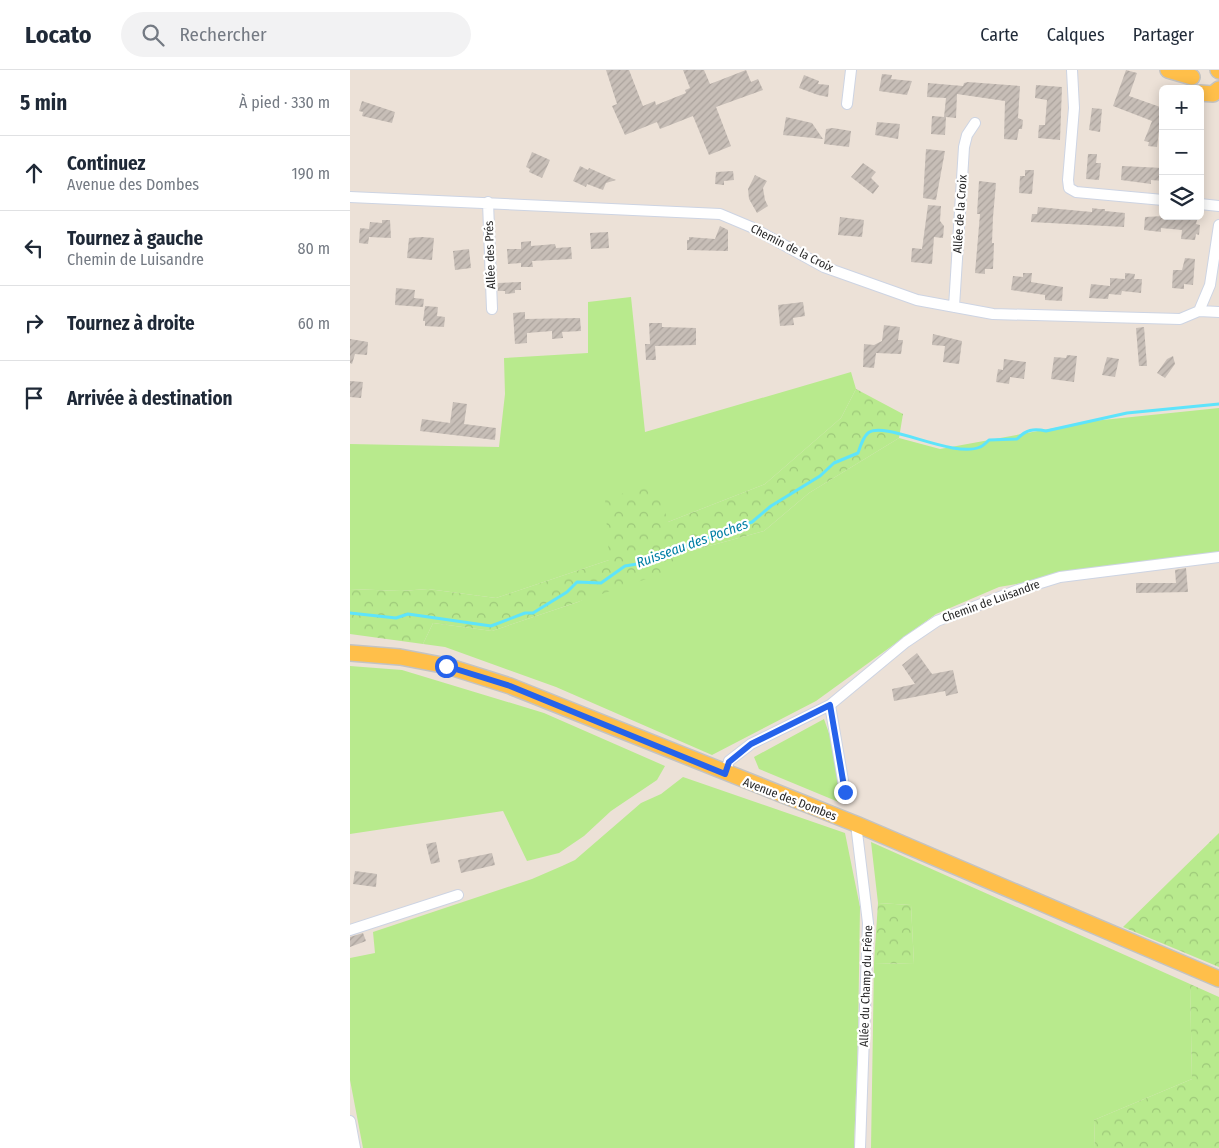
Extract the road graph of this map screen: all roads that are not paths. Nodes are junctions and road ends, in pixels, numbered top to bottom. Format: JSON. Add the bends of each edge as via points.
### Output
{"nodes":[{"id":1,"x":851,"y":70,"type":"edge"},
{"id":2,"x":1072,"y":70,"type":"edge"},
{"id":3,"x":1168,"y":70,"type":"edge"},
{"id":4,"x":1194,"y":79,"type":"edge"},
{"id":5,"x":847,"y":104,"type":"dead end"},
{"id":6,"x":975,"y":123,"type":"dead end"},
{"id":7,"x":350,"y":197,"type":"edge"},
{"id":8,"x":1159,"y":200,"type":"edge"},
{"id":9,"x":488,"y":202,"type":"junction"},
{"id":10,"x":1204,"y":204,"type":"edge"},
{"id":11,"x":1219,"y":206,"type":"edge"},
{"id":12,"x":1219,"y":225,"type":"edge"},
{"id":13,"x":954,"y":307,"type":"junction"},
{"id":14,"x":492,"y":309,"type":"dead end"},
{"id":15,"x":1199,"y":311,"type":"junction"},
{"id":16,"x":1219,"y":312,"type":"edge"},
{"id":17,"x":1219,"y":557,"type":"edge"},
{"id":18,"x":350,"y":653,"type":"edge"},
{"id":19,"x":830,"y":705,"type":"junction"},
{"id":20,"x":725,"y":774,"type":"junction"},
{"id":21,"x":845,"y":792,"type":"dead end"},
{"id":22,"x":856,"y":824,"type":"junction"},
{"id":23,"x":458,"y":895,"type":"dead end"},
{"id":24,"x":350,"y":930,"type":"edge"},
{"id":25,"x":1219,"y":979,"type":"edge"},
{"id":26,"x":350,"y":1121,"type":"edge"},
{"id":27,"x":355,"y":1148,"type":"edge"},
{"id":28,"x":860,"y":1148,"type":"edge"}],
"edges":[{"from":1,"to":5,"type":"street"},
{"from":2,"to":8,"type":"street","via":[[1074,108],[1069,188],[1076,192]]},
{"from":3,"to":4,"type":"main road"},
{"from":6,"to":13,"type":"street","name":"Allée de la Croix","via":[[964,147]]},
{"from":7,"to":9,"type":"street","name":"Chemin de la Croix"},
{"from":9,"to":13,"type":"street","name":"Chemin de la Croix","via":[[720,214],[824,267],[917,300]]},
{"from":9,"to":14,"type":"street","name":"Allée des Prés"},
{"from":10,"to":11,"type":"street"},
{"from":12,"to":15,"type":"street","via":[[1210,285]]},
{"from":13,"to":15,"type":"street","name":"Chemin de la Croix","via":[[993,314],[1162,319],[1180,319]]},
{"from":15,"to":16,"type":"street"},
{"from":17,"to":19,"type":"street","name":"Chemin de Luisandre","via":[[1060,578],[1018,590],[937,622],[906,642]]},
{"from":18,"to":20,"type":"main road","name":"Avenue des Dombes","via":[[400,657],[446,666],[510,686]]},
{"from":19,"to":20,"type":"street","name":"Chemin de Luisandre","via":[[751,744],[729,762]]},
{"from":19,"to":21,"type":"street"},
{"from":20,"to":22,"type":"main road","name":"Avenue des Dombes"},
{"from":22,"to":25,"type":"main road","name":"Avenue des Dombes"},
{"from":22,"to":28,"type":"street","name":"Allée du Champ du Frêne","via":[[868,924]]},
{"from":23,"to":24,"type":"street"},
{"from":26,"to":27,"type":"street"}]}
